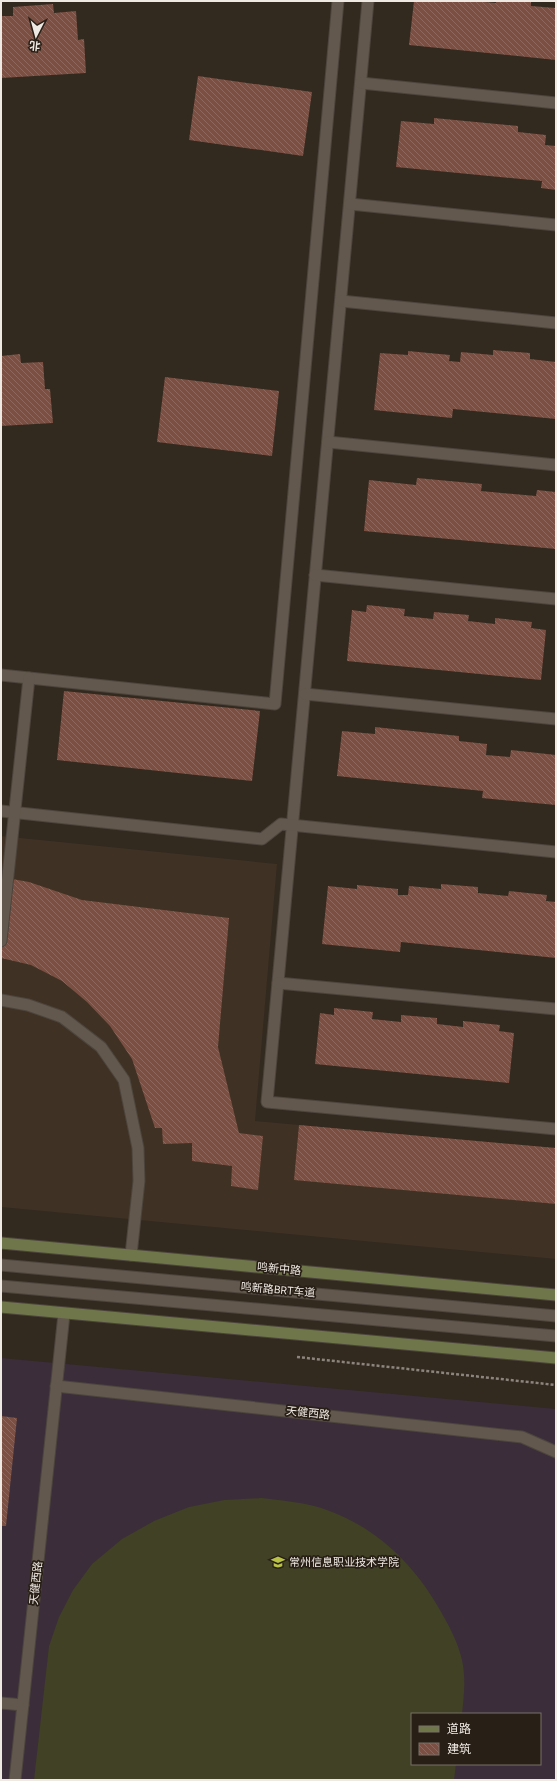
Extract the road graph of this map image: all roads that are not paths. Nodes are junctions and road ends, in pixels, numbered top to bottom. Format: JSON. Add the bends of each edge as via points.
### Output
{"nodes":[{"id":1,"x":338,"y":1,"type":"edge"},
{"id":2,"x":368,"y":1,"type":"edge"},
{"id":3,"x":361,"y":83,"type":"junction"},
{"id":4,"x":556,"y":103,"type":"edge"},
{"id":5,"x":350,"y":204,"type":"junction"},
{"id":6,"x":556,"y":225,"type":"edge"},
{"id":7,"x":341,"y":302,"type":"junction"},
{"id":8,"x":556,"y":323,"type":"edge"},
{"id":9,"x":328,"y":442,"type":"junction"},
{"id":10,"x":556,"y":465,"type":"edge"},
{"id":11,"x":316,"y":575,"type":"junction"},
{"id":12,"x":556,"y":599,"type":"edge"},
{"id":13,"x":1,"y":675,"type":"edge"},
{"id":14,"x":29,"y":678,"type":"junction"},
{"id":15,"x":305,"y":694,"type":"junction"},
{"id":16,"x":556,"y":719,"type":"edge"},
{"id":17,"x":1,"y":811,"type":"edge"},
{"id":18,"x":14,"y":813,"type":"junction"},
{"id":19,"x":292,"y":826,"type":"junction"},
{"id":20,"x":556,"y":852,"type":"edge"},
{"id":21,"x":1,"y":941,"type":"edge"},
{"id":22,"x":278,"y":983,"type":"junction"},
{"id":23,"x":1,"y":1000,"type":"edge"},
{"id":24,"x":556,"y":1009,"type":"edge"},
{"id":25,"x":556,"y":1129,"type":"edge"},
{"id":26,"x":1,"y":1243,"type":"edge"},
{"id":27,"x":131,"y":1256,"type":"junction"},
{"id":28,"x":1,"y":1265,"type":"edge"},
{"id":29,"x":1,"y":1286,"type":"edge"},
{"id":30,"x":556,"y":1295,"type":"edge"},
{"id":31,"x":1,"y":1307,"type":"edge"},
{"id":32,"x":64,"y":1314,"type":"junction"},
{"id":33,"x":556,"y":1316,"type":"edge"},
{"id":34,"x":556,"y":1336,"type":"edge"},
{"id":35,"x":556,"y":1358,"type":"edge"},
{"id":36,"x":56,"y":1386,"type":"junction"},
{"id":37,"x":556,"y":1452,"type":"edge"},
{"id":38,"x":1,"y":1703,"type":"edge"},
{"id":39,"x":23,"y":1705,"type":"junction"},
{"id":40,"x":15,"y":1780,"type":"edge"}],
"edges":[{"from":1,"to":14,"type":"lane","via":[[275,704]]},
{"from":2,"to":3,"type":"lane"},
{"from":3,"to":4,"type":"lane"},
{"from":3,"to":5,"type":"lane"},
{"from":5,"to":6,"type":"lane"},
{"from":5,"to":7,"type":"lane"},
{"from":7,"to":8,"type":"lane"},
{"from":7,"to":9,"type":"lane"},
{"from":9,"to":10,"type":"lane"},
{"from":9,"to":11,"type":"lane"},
{"from":11,"to":12,"type":"lane"},
{"from":11,"to":15,"type":"lane"},
{"from":13,"to":14,"type":"lane"},
{"from":14,"to":18,"type":"lane"},
{"from":15,"to":16,"type":"lane"},
{"from":15,"to":19,"type":"lane"},
{"from":17,"to":18,"type":"lane"},
{"from":18,"to":19,"type":"lane","via":[[262,839],[281,824]]},
{"from":18,"to":21,"type":"lane"},
{"from":19,"to":20,"type":"lane"},
{"from":19,"to":22,"type":"lane"},
{"from":22,"to":24,"type":"lane"},
{"from":22,"to":25,"type":"lane","via":[[267,1102]]},
{"from":23,"to":27,"type":"lane","via":[[28,1005],[62,1017],[101,1047],[124,1080],[138,1148],[139,1180]]},
{"from":26,"to":27,"type":"main road","name":"鸣新中路"},
{"from":27,"to":30,"type":"main road","name":"鸣新中路"},
{"from":28,"to":33,"type":"lane","name":"鸣新路BRT车道"},
{"from":29,"to":34,"type":"lane","name":"鸣新路BRT车道"},
{"from":31,"to":32,"type":"main road"},
{"from":32,"to":35,"type":"main road"},
{"from":32,"to":36,"type":"lane","name":"天健西路"},
{"from":36,"to":37,"type":"lane","name":"天健西路","via":[[522,1437]]},
{"from":36,"to":39,"type":"lane","name":"天健西路"},
{"from":38,"to":39,"type":"lane"},
{"from":39,"to":40,"type":"lane","name":"天健西路"}]}
